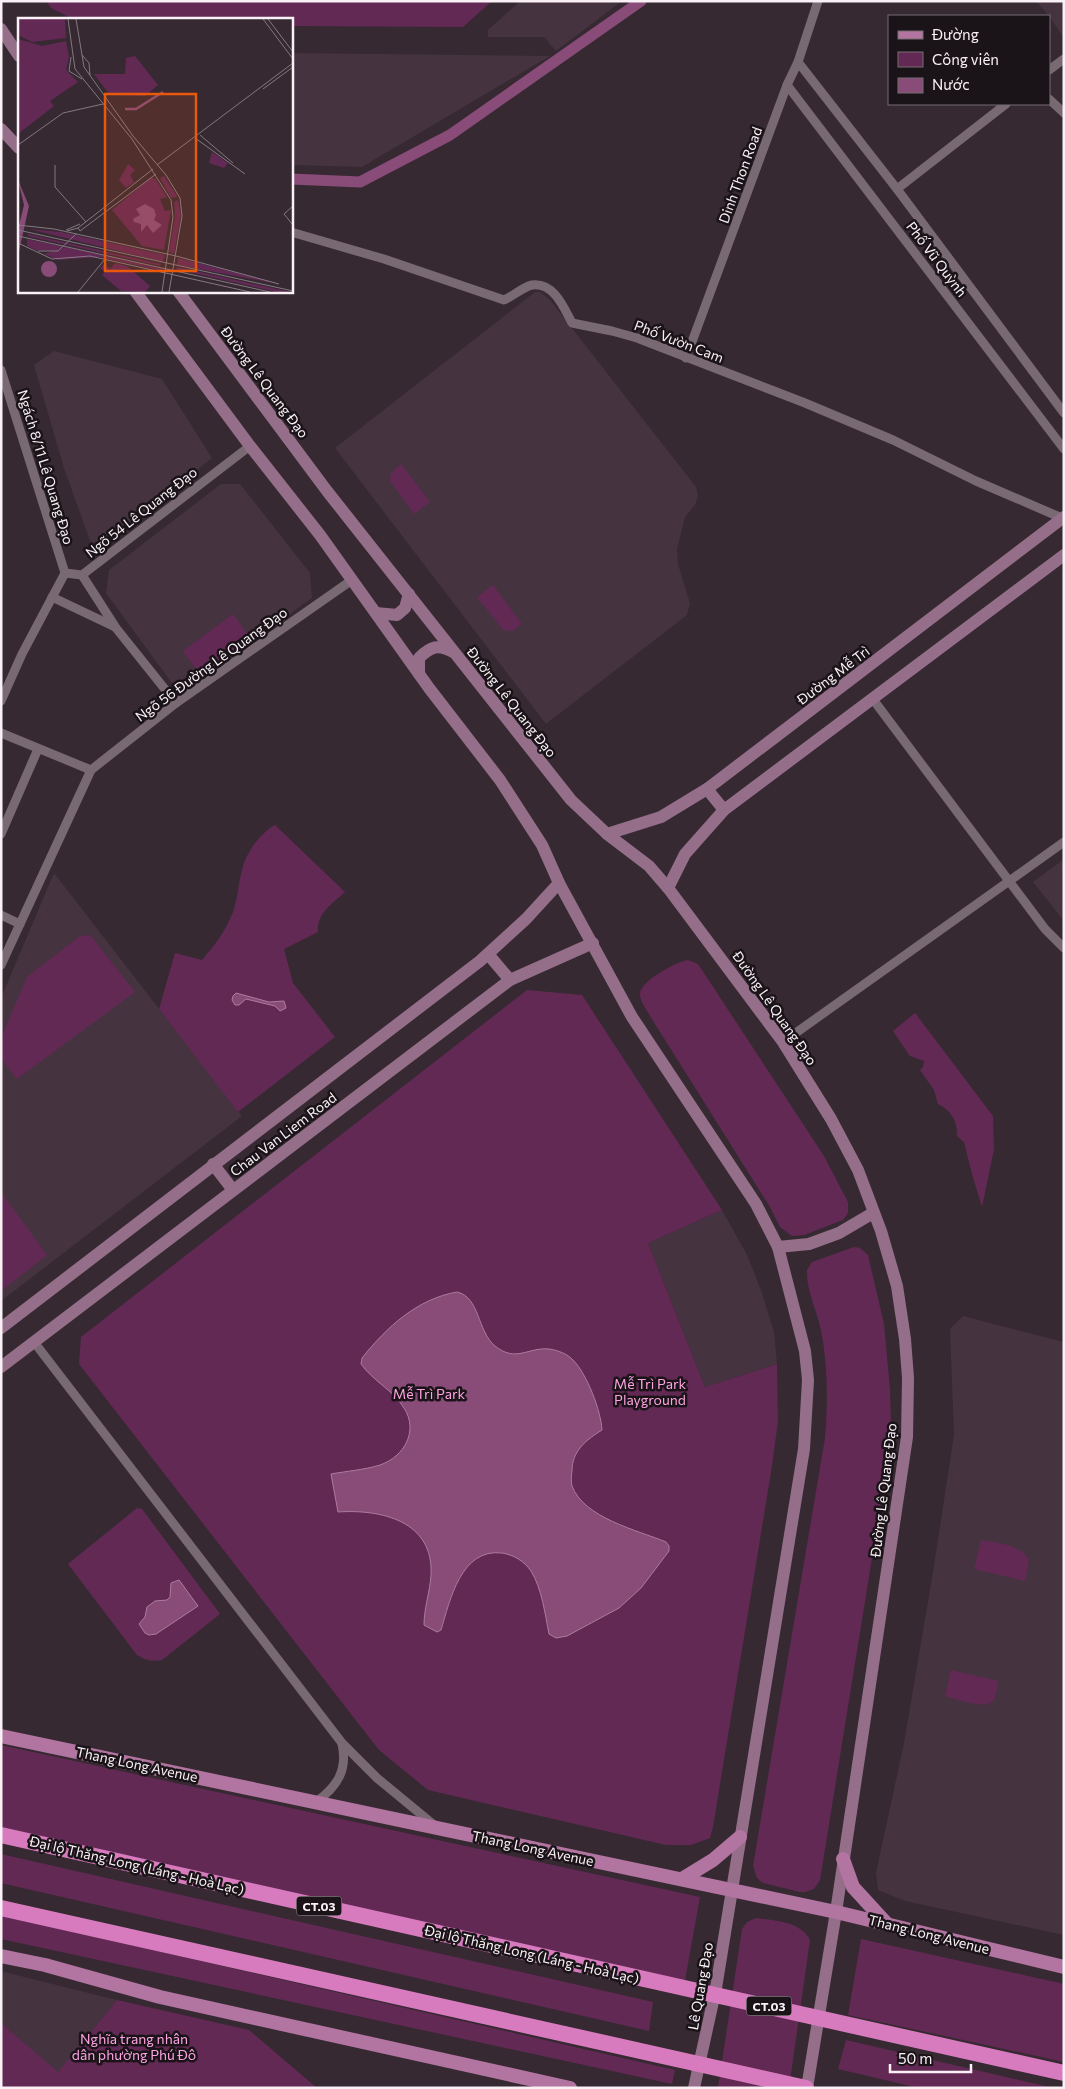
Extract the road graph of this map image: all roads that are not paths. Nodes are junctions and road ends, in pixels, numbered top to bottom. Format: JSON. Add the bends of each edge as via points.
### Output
{"nodes":[{"id":1,"x":818,"y":1,"type":"edge"},
{"id":2,"x":1,"y":29,"type":"edge"},
{"id":3,"x":18,"y":54,"type":"edge"},
{"id":4,"x":1064,"y":59,"type":"edge"},
{"id":5,"x":798,"y":62,"type":"junction"},
{"id":6,"x":1050,"y":69,"type":"edge"},
{"id":7,"x":787,"y":86,"type":"junction"},
{"id":8,"x":1050,"y":100,"type":"edge"},
{"id":9,"x":1005,"y":105,"type":"edge"},
{"id":10,"x":1064,"y":113,"type":"edge"},
{"id":11,"x":1,"y":129,"type":"edge"},
{"id":12,"x":18,"y":147,"type":"edge"},
{"id":13,"x":897,"y":189,"type":"junction"},
{"id":14,"x":292,"y":232,"type":"edge"},
{"id":15,"x":137,"y":292,"type":"edge"},
{"id":16,"x":179,"y":292,"type":"edge"},
{"id":17,"x":686,"y":358,"type":"junction"},
{"id":18,"x":1,"y":370,"type":"edge"},
{"id":19,"x":1064,"y":413,"type":"edge"},
{"id":20,"x":250,"y":446,"type":"junction"},
{"id":21,"x":1064,"y":450,"type":"edge"},
{"id":22,"x":1063,"y":517,"type":"edge"},
{"id":23,"x":1064,"y":555,"type":"edge"},
{"id":24,"x":65,"y":572,"type":"junction"},
{"id":25,"x":82,"y":575,"type":"junction"},
{"id":26,"x":352,"y":580,"type":"junction"},
{"id":27,"x":409,"y":594,"type":"junction"},
{"id":28,"x":52,"y":597,"type":"junction"},
{"id":29,"x":376,"y":613,"type":"junction"},
{"id":30,"x":116,"y":628,"type":"junction"},
{"id":31,"x":453,"y":652,"type":"junction"},
{"id":32,"x":419,"y":674,"type":"junction"},
{"id":33,"x":872,"y":698,"type":"junction"},
{"id":34,"x":1,"y":702,"type":"edge"},
{"id":35,"x":176,"y":703,"type":"junction"},
{"id":36,"x":1,"y":733,"type":"edge"},
{"id":37,"x":38,"y":749,"type":"junction"},
{"id":38,"x":91,"y":770,"type":"junction"},
{"id":39,"x":707,"y":789,"type":"junction"},
{"id":40,"x":724,"y":810,"type":"junction"},
{"id":41,"x":1,"y":834,"type":"edge"},
{"id":42,"x":607,"y":834,"type":"junction"},
{"id":43,"x":1064,"y":842,"type":"edge"},
{"id":44,"x":1010,"y":880,"type":"junction"},
{"id":45,"x":560,"y":883,"type":"junction"},
{"id":46,"x":668,"y":888,"type":"junction"},
{"id":47,"x":1,"y":915,"type":"edge"},
{"id":48,"x":20,"y":924,"type":"junction"},
{"id":49,"x":593,"y":943,"type":"junction"},
{"id":50,"x":1064,"y":948,"type":"edge"},
{"id":51,"x":488,"y":954,"type":"junction"},
{"id":52,"x":1,"y":965,"type":"edge"},
{"id":53,"x":510,"y":980,"type":"junction"},
{"id":54,"x":783,"y":1042,"type":"junction"},
{"id":55,"x":213,"y":1164,"type":"junction"},
{"id":56,"x":233,"y":1190,"type":"junction"},
{"id":57,"x":873,"y":1213,"type":"junction"},
{"id":58,"x":778,"y":1247,"type":"junction"},
{"id":59,"x":1,"y":1328,"type":"edge"},
{"id":60,"x":34,"y":1342,"type":"junction"},
{"id":61,"x":1,"y":1367,"type":"edge"},
{"id":62,"x":1,"y":1736,"type":"edge"},
{"id":63,"x":342,"y":1744,"type":"junction"},
{"id":64,"x":316,"y":1802,"type":"junction"},
{"id":65,"x":437,"y":1828,"type":"junction"},
{"id":66,"x":1,"y":1835,"type":"edge"},
{"id":67,"x":740,"y":1837,"type":"junction"},
{"id":68,"x":844,"y":1859,"type":"junction"},
{"id":69,"x":682,"y":1878,"type":"junction"},
{"id":70,"x":731,"y":1889,"type":"junction"},
{"id":71,"x":1,"y":1908,"type":"edge"},
{"id":72,"x":836,"y":1912,"type":"junction"},
{"id":73,"x":886,"y":1924,"type":"junction"},
{"id":74,"x":1,"y":1956,"type":"edge"},
{"id":75,"x":1064,"y":1967,"type":"edge"},
{"id":76,"x":1064,"y":2072,"type":"edge"},
{"id":77,"x":570,"y":2088,"type":"edge"},
{"id":78,"x":694,"y":2088,"type":"edge"},
{"id":79,"x":806,"y":2088,"type":"edge"}],
"edges":[{"from":1,"to":5,"type":"street","name":"Dinh Thon Road"},
{"from":2,"to":3,"type":"main road"},
{"from":4,"to":6,"type":"street"},
{"from":5,"to":7,"type":"street","name":"Dinh Thon Road"},
{"from":5,"to":13,"type":"street","name":"Phố Vũ Quỳnh"},
{"from":7,"to":17,"type":"street","name":"Dinh Thon Road"},
{"from":7,"to":21,"type":"street","name":"Phố Vũ Quỳnh"},
{"from":8,"to":10,"type":"street"},
{"from":9,"to":13,"type":"street"},
{"from":11,"to":12,"type":"main road"},
{"from":13,"to":19,"type":"street","name":"Phố Vũ Quỳnh"},
{"from":14,"to":17,"type":"street","name":"Phố Vườn Cam","via":[[384,259],[504,300],[532,285],[542,285],[554,292],[572,323],[637,338]]},
{"from":15,"to":20,"type":"main road"},
{"from":16,"to":27,"type":"main road","name":"Đường Lê Quang Đạo"},
{"from":17,"to":22,"type":"street","name":"Phố Vườn Cam","via":[[893,440],[976,481]]},
{"from":18,"to":24,"type":"street","name":"Ngách 8/11 Lê Quang Đạo"},
{"from":20,"to":25,"type":"street","name":"Ngõ 54 Lê Quang Đạo"},
{"from":20,"to":26,"type":"main road"},
{"from":22,"to":39,"type":"main road","name":"Đường Mễ Trì"},
{"from":23,"to":33,"type":"main road"},
{"from":24,"to":25,"type":"street","name":"Ngõ 54 Lê Quang Đạo"},
{"from":24,"to":28,"type":"street"},
{"from":25,"to":30,"type":"street"},
{"from":26,"to":29,"type":"main road"},
{"from":26,"to":35,"type":"street","name":"Ngõ 56 Đường Lê Quang Đạo"},
{"from":27,"to":29,"type":"main road","via":[[406,608],[396,615]]},
{"from":27,"to":31,"type":"main road","name":"Đường Lê Quang Đạo"},
{"from":28,"to":30,"type":"street"},
{"from":28,"to":34,"type":"street"},
{"from":29,"to":32,"type":"main road"},
{"from":30,"to":35,"type":"street"},
{"from":31,"to":32,"type":"main road","via":[[436,646],[427,650],[419,658]]},
{"from":31,"to":42,"type":"main road","name":"Đường Lê Quang Đạo","via":[[571,800]]},
{"from":32,"to":45,"type":"main road","via":[[500,780],[542,845]]},
{"from":33,"to":40,"type":"main road"},
{"from":33,"to":44,"type":"street"},
{"from":35,"to":38,"type":"street","name":"Ngõ 56 Đường Lê Quang Đạo"},
{"from":36,"to":37,"type":"street"},
{"from":37,"to":38,"type":"street"},
{"from":37,"to":41,"type":"street"},
{"from":38,"to":48,"type":"street","name":"Ngõ 56 Đường Lê Quang Đạo"},
{"from":39,"to":40,"type":"main road"},
{"from":39,"to":42,"type":"main road","name":"Đường Mễ Trì","via":[[661,817]]},
{"from":40,"to":46,"type":"main road","via":[[685,854]]},
{"from":42,"to":46,"type":"main road","name":"Đường Lê Quang Đạo","via":[[649,866]]},
{"from":43,"to":44,"type":"street"},
{"from":44,"to":50,"type":"street","via":[[1045,929]]},
{"from":44,"to":54,"type":"street"},
{"from":45,"to":49,"type":"main road"},
{"from":45,"to":51,"type":"main road","name":"Chau Van Liem Road"},
{"from":46,"to":54,"type":"main road","name":"Đường Lê Quang Đạo"},
{"from":47,"to":48,"type":"street"},
{"from":48,"to":52,"type":"street","name":"Ngõ 56 Đường Lê Quang Đạo"},
{"from":49,"to":53,"type":"main road","name":"Chau Van Liem Road"},
{"from":49,"to":58,"type":"main road","via":[[632,1017],[756,1204]]},
{"from":51,"to":53,"type":"main road"},
{"from":51,"to":55,"type":"main road","name":"Chau Van Liem Road"},
{"from":53,"to":56,"type":"main road","name":"Chau Van Liem Road"},
{"from":54,"to":57,"type":"main road","name":"Đường Lê Quang Đạo","via":[[832,1119],[854,1161]]},
{"from":55,"to":56,"type":"main road"},
{"from":55,"to":59,"type":"main road","name":"Chau Van Liem Road"},
{"from":56,"to":60,"type":"main road","name":"Chau Van Liem Road"},
{"from":57,"to":58,"type":"main road","via":[[809,1244]]},
{"from":57,"to":68,"type":"main road","name":"Đường Lê Quang Đạo","via":[[892,1265],[902,1320],[908,1378],[907,1436]]},
{"from":58,"to":67,"type":"main road","via":[[805,1351],[807,1406],[793,1520]]},
{"from":60,"to":61,"type":"main road","name":"Chau Van Liem Road"},
{"from":60,"to":63,"type":"street"},
{"from":62,"to":64,"type":"main road","name":"Thang Long Avenue"},
{"from":63,"to":64,"type":"street","via":[[345,1756],[342,1771],[336,1784]]},
{"from":63,"to":65,"type":"street"},
{"from":64,"to":65,"type":"main road","name":"Thang Long Avenue"},
{"from":65,"to":69,"type":"main road","name":"Thang Long Avenue"},
{"from":66,"to":76,"type":"highway","name":"Đại lộ Thăng Long (Láng - Hoà Lạc)","number":"CT.03"},
{"from":67,"to":69,"type":"main road","via":[[713,1860]]},
{"from":67,"to":70,"type":"main road"},
{"from":68,"to":72,"type":"main road","name":"Đường Lê Quang Đạo"},
{"from":68,"to":73,"type":"main road","via":[[854,1887]]},
{"from":69,"to":70,"type":"main road","name":"Thang Long Avenue"},
{"from":70,"to":72,"type":"main road","name":"Thang Long Avenue"},
{"from":70,"to":78,"type":"main road","name":"Lê Quang Đạo","via":[[716,1988]]},
{"from":71,"to":79,"type":"highway"},
{"from":72,"to":73,"type":"main road","name":"Thang Long Avenue"},
{"from":72,"to":79,"type":"main road"},
{"from":73,"to":75,"type":"main road","name":"Thang Long Avenue"},
{"from":74,"to":77,"type":"main road","via":[[160,1997]]}]}
